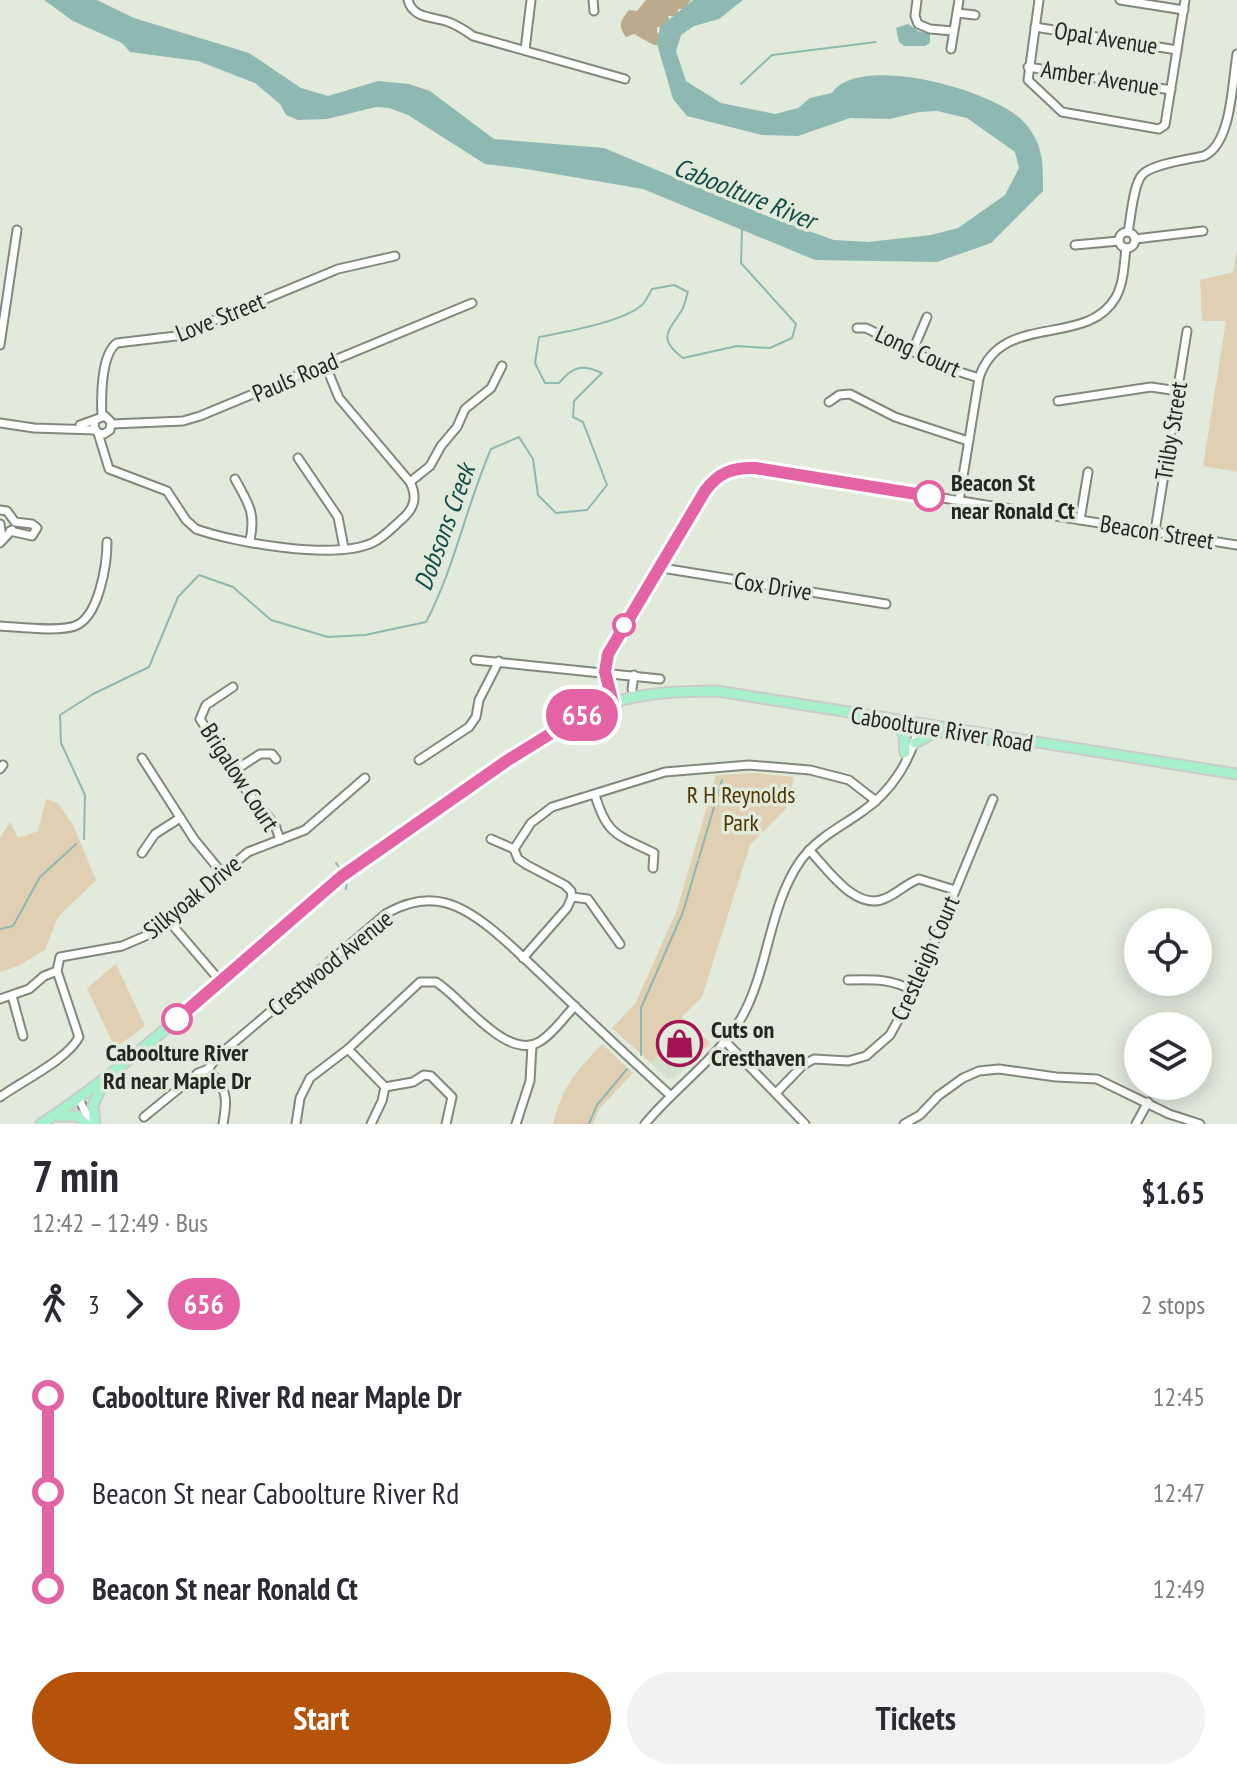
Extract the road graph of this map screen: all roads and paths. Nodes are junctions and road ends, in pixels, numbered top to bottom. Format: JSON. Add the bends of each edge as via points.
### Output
{"nodes":[{"id":1,"x":408,"y":0,"type":"edge"},
{"id":2,"x":531,"y":0,"type":"edge"},
{"id":3,"x":593,"y":0,"type":"edge"},
{"id":4,"x":917,"y":0,"type":"edge"},
{"id":5,"x":959,"y":0,"type":"edge"},
{"id":6,"x":1039,"y":0,"type":"edge"},
{"id":7,"x":1120,"y":0,"type":"edge"},
{"id":8,"x":1185,"y":0,"type":"edge"},
{"id":9,"x":1184,"y":10,"type":"junction"},
{"id":10,"x":594,"y":11,"type":"dead end"},
{"id":11,"x":957,"y":13,"type":"junction"},
{"id":12,"x":975,"y":15,"type":"dead end"},
{"id":13,"x":1035,"y":27,"type":"junction"},
{"id":14,"x":953,"y":31,"type":"junction"},
{"id":15,"x":951,"y":49,"type":"dead end"},
{"id":16,"x":525,"y":50,"type":"junction"},
{"id":17,"x":1177,"y":50,"type":"junction"},
{"id":18,"x":1237,"y":54,"type":"edge"},
{"id":19,"x":1028,"y":67,"type":"junction"},
{"id":20,"x":625,"y":79,"type":"dead end"},
{"id":21,"x":1171,"y":90,"type":"junction"},
{"id":22,"x":17,"y":230,"type":"dead end"},
{"id":23,"x":1203,"y":231,"type":"dead end"},
{"id":24,"x":1128,"y":232,"type":"junction"},
{"id":25,"x":1135,"y":239,"type":"junction"},
{"id":26,"x":1123,"y":244,"type":"junction"},
{"id":27,"x":1075,"y":245,"type":"dead end"},
{"id":28,"x":395,"y":256,"type":"dead end"},
{"id":29,"x":472,"y":303,"type":"dead end"},
{"id":30,"x":927,"y":317,"type":"dead end"},
{"id":31,"x":857,"y":328,"type":"dead end"},
{"id":32,"x":1187,"y":331,"type":"dead end"},
{"id":33,"x":0,"y":345,"type":"edge"},
{"id":34,"x":913,"y":350,"type":"junction"},
{"id":35,"x":325,"y":364,"type":"junction"},
{"id":36,"x":502,"y":366,"type":"dead end"},
{"id":37,"x":979,"y":378,"type":"junction"},
{"id":38,"x":1178,"y":391,"type":"junction"},
{"id":39,"x":1058,"y":401,"type":"dead end"},
{"id":40,"x":829,"y":402,"type":"dead end"},
{"id":41,"x":99,"y":418,"type":"junction"},
{"id":42,"x":0,"y":423,"type":"edge"},
{"id":43,"x":70,"y":427,"type":"junction"},
{"id":44,"x":110,"y":428,"type":"junction"},
{"id":45,"x":96,"y":431,"type":"junction"},
{"id":46,"x":968,"y":441,"type":"junction"},
{"id":47,"x":104,"y":452,"type":"junction"},
{"id":48,"x":298,"y":458,"type":"dead end"},
{"id":49,"x":1088,"y":472,"type":"dead end"},
{"id":50,"x":235,"y":479,"type":"dead end"},
{"id":51,"x":410,"y":482,"type":"junction"},
{"id":52,"x":959,"y":501,"type":"junction"},
{"id":53,"x":0,"y":510,"type":"edge"},
{"id":54,"x":1080,"y":520,"type":"junction"},
{"id":55,"x":0,"y":524,"type":"edge"},
{"id":56,"x":23,"y":524,"type":"junction"},
{"id":57,"x":10,"y":531,"type":"junction"},
{"id":58,"x":1155,"y":531,"type":"junction"},
{"id":59,"x":1,"y":540,"type":"edge"},
{"id":60,"x":250,"y":540,"type":"junction"},
{"id":61,"x":107,"y":542,"type":"dead end"},
{"id":62,"x":1237,"y":545,"type":"edge"},
{"id":63,"x":344,"y":548,"type":"junction"},
{"id":64,"x":660,"y":565,"type":"junction"},
{"id":65,"x":886,"y":604,"type":"dead end"},
{"id":66,"x":0,"y":626,"type":"edge"},
{"id":67,"x":475,"y":660,"type":"dead end"},
{"id":68,"x":499,"y":661,"type":"junction"},
{"id":69,"x":605,"y":672,"type":"junction"},
{"id":70,"x":634,"y":675,"type":"junction"},
{"id":71,"x":660,"y":679,"type":"dead end"},
{"id":72,"x":233,"y":687,"type":"dead end"},
{"id":73,"x":632,"y":689,"type":"dead end"},
{"id":74,"x":613,"y":703,"type":"junction"},
{"id":75,"x":825,"y":708,"type":"junction"},
{"id":76,"x":917,"y":725,"type":"junction"},
{"id":77,"x":898,"y":726,"type":"junction"},
{"id":78,"x":935,"y":732,"type":"junction"},
{"id":79,"x":915,"y":743,"type":"junction"},
{"id":80,"x":1060,"y":746,"type":"junction"},
{"id":81,"x":905,"y":753,"type":"junction"},
{"id":82,"x":142,"y":758,"type":"dead end"},
{"id":83,"x":276,"y":759,"type":"dead end"},
{"id":84,"x":419,"y":760,"type":"dead end"},
{"id":85,"x":902,"y":767,"type":"junction"},
{"id":86,"x":234,"y":771,"type":"junction"},
{"id":87,"x":1237,"y":774,"type":"edge"},
{"id":88,"x":365,"y":778,"type":"dead end"},
{"id":89,"x":595,"y":795,"type":"junction"},
{"id":90,"x":993,"y":799,"type":"dead end"},
{"id":91,"x":876,"y":801,"type":"junction"},
{"id":92,"x":180,"y":818,"type":"junction"},
{"id":93,"x":491,"y":839,"type":"dead end"},
{"id":94,"x":280,"y":840,"type":"junction"},
{"id":95,"x":514,"y":849,"type":"junction"},
{"id":96,"x":809,"y":850,"type":"junction"},
{"id":97,"x":142,"y":853,"type":"dead end"},
{"id":98,"x":653,"y":868,"type":"dead end"},
{"id":99,"x":222,"y":873,"type":"junction"},
{"id":100,"x":955,"y":890,"type":"junction"},
{"id":101,"x":572,"y":897,"type":"junction"},
{"id":102,"x":168,"y":920,"type":"junction"},
{"id":103,"x":620,"y":944,"type":"dead end"},
{"id":104,"x":523,"y":958,"type":"junction"},
{"id":105,"x":57,"y":971,"type":"junction"},
{"id":106,"x":848,"y":980,"type":"dead end"},
{"id":107,"x":221,"y":982,"type":"junction"},
{"id":108,"x":914,"y":991,"type":"junction"},
{"id":109,"x":12,"y":996,"type":"junction"},
{"id":110,"x":0,"y":999,"type":"edge"},
{"id":111,"x":575,"y":1006,"type":"junction"},
{"id":112,"x":23,"y":1036,"type":"dead end"},
{"id":113,"x":725,"y":1041,"type":"junction"},
{"id":114,"x":532,"y":1045,"type":"junction"},
{"id":115,"x":348,"y":1049,"type":"junction"},
{"id":116,"x":208,"y":1069,"type":"junction"},
{"id":117,"x":104,"y":1079,"type":"junction"},
{"id":118,"x":385,"y":1087,"type":"junction"},
{"id":119,"x":776,"y":1093,"type":"junction"},
{"id":120,"x":671,"y":1096,"type":"junction"},
{"id":121,"x":0,"y":1097,"type":"edge"},
{"id":122,"x":79,"y":1099,"type":"junction"},
{"id":123,"x":1148,"y":1102,"type":"junction"},
{"id":124,"x":51,"y":1117,"type":"junction"},
{"id":125,"x":144,"y":1117,"type":"dead end"},
{"id":126,"x":41,"y":1124,"type":"edge"},
{"id":127,"x":91,"y":1124,"type":"edge"},
{"id":128,"x":223,"y":1124,"type":"edge"},
{"id":129,"x":296,"y":1124,"type":"edge"},
{"id":130,"x":371,"y":1124,"type":"edge"},
{"id":131,"x":446,"y":1124,"type":"edge"},
{"id":132,"x":516,"y":1124,"type":"edge"},
{"id":133,"x":645,"y":1124,"type":"edge"},
{"id":134,"x":805,"y":1124,"type":"edge"},
{"id":135,"x":904,"y":1124,"type":"edge"},
{"id":136,"x":1136,"y":1124,"type":"edge"},
{"id":137,"x":1200,"y":1124,"type":"edge"}],
"edges":[{"from":1,"to":16,"type":"street","via":[[417,14]]},
{"from":2,"to":16,"type":"street"},
{"from":3,"to":10,"type":"street"},
{"from":4,"to":14,"type":"street","via":[[918,24]]},
{"from":5,"to":11,"type":"street"},
{"from":6,"to":13,"type":"street"},
{"from":7,"to":9,"type":"street"},
{"from":8,"to":9,"type":"street"},
{"from":9,"to":17,"type":"street"},
{"from":11,"to":12,"type":"street"},
{"from":11,"to":14,"type":"street"},
{"from":13,"to":17,"type":"street","name":"Opal Avenue"},
{"from":13,"to":19,"type":"street"},
{"from":14,"to":15,"type":"street"},
{"from":16,"to":20,"type":"street"},
{"from":17,"to":21,"type":"street"},
{"from":18,"to":24,"type":"street","via":[[1222,139],[1204,156],[1143,173]]},
{"from":19,"to":21,"type":"street","name":"Amber Avenue"},
{"from":19,"to":21,"type":"street","via":[[1028,80],[1062,112],[1159,129],[1165,125]]},
{"from":22,"to":33,"type":"street"},
{"from":23,"to":25,"type":"street"},
{"from":24,"to":25,"type":"street"},
{"from":24,"to":26,"type":"street","via":[[1121,235]]},
{"from":25,"to":26,"type":"street","via":[[1133,246]]},
{"from":26,"to":27,"type":"street"},
{"from":26,"to":37,"type":"street","via":[[1120,288],[1108,307],[1082,322],[1010,340],[988,359]]},
{"from":28,"to":41,"type":"street","name":"Love Street","via":[[338,269],[176,336],[117,343],[108,352]]},
{"from":29,"to":35,"type":"street","name":"Pauls Road"},
{"from":30,"to":34,"type":"street"},
{"from":31,"to":34,"type":"street","name":"Long Court"},
{"from":32,"to":38,"type":"street","name":"Trilby Street"},
{"from":34,"to":37,"type":"street","name":"Long Court"},
{"from":35,"to":44,"type":"street","name":"Pauls Road","via":[[200,416]]},
{"from":35,"to":51,"type":"street","via":[[339,398]]},
{"from":36,"to":51,"type":"street","via":[[491,388],[465,409],[430,466]]},
{"from":37,"to":46,"type":"street"},
{"from":38,"to":39,"type":"street","via":[[1151,387]]},
{"from":38,"to":58,"type":"street","name":"Trilby Street"},
{"from":40,"to":46,"type":"street","via":[[850,394],[895,417]]},
{"from":41,"to":43,"type":"street"},
{"from":41,"to":44,"type":"street","via":[[110,419]]},
{"from":41,"to":45,"type":"street","name":"Love Street"},
{"from":42,"to":43,"type":"street"},
{"from":43,"to":45,"type":"street"},
{"from":44,"to":45,"type":"street","name":"Pauls Road"},
{"from":44,"to":47,"type":"street"},
{"from":45,"to":47,"type":"street","name":"Love Street"},
{"from":46,"to":52,"type":"street"},
{"from":47,"to":60,"type":"street","via":[[106,464],[115,472],[167,491],[196,529]]},
{"from":48,"to":63,"type":"street","via":[[338,517]]},
{"from":49,"to":54,"type":"street"},
{"from":50,"to":60,"type":"street","via":[[253,511]]},
{"from":51,"to":63,"type":"street","via":[[415,500],[408,514],[374,542]]},
{"from":52,"to":54,"type":"street","name":"Beacon Street"},
{"from":52,"to":64,"type":"street","name":"Beacon Street","via":[[741,468],[712,481]]},
{"from":53,"to":56,"type":"street"},
{"from":54,"to":58,"type":"street","name":"Beacon Street"},
{"from":55,"to":59,"type":"street"},
{"from":56,"to":57,"type":"street"},
{"from":56,"to":57,"type":"street","via":[[32,524],[37,531],[32,536]]},
{"from":57,"to":59,"type":"street"},
{"from":58,"to":62,"type":"street","name":"Beacon Street"},
{"from":60,"to":63,"type":"street","via":[[306,551]]},
{"from":61,"to":66,"type":"street","via":[[100,587],[82,622],[69,627]]},
{"from":64,"to":65,"type":"street","name":"Cox Drive"},
{"from":64,"to":69,"type":"street","name":"Beacon Street","via":[[608,654]]},
{"from":67,"to":68,"type":"street"},
{"from":68,"to":69,"type":"street"},
{"from":68,"to":84,"type":"street","via":[[469,727]]},
{"from":69,"to":70,"type":"street"},
{"from":69,"to":74,"type":"street"},
{"from":70,"to":71,"type":"street"},
{"from":70,"to":73,"type":"street"},
{"from":72,"to":86,"type":"street","name":"Brigalow Court","via":[[200,715]]},
{"from":74,"to":75,"type":"main road","name":"Caboolture River Road","via":[[659,693],[717,691]]},
{"from":74,"to":107,"type":"main road","name":"Caboolture River Road","via":[[576,718],[508,760],[342,876]]},
{"from":75,"to":76,"type":"main road","name":"Caboolture River Road"},
{"from":75,"to":77,"type":"main road","name":"Caboolture River Road"},
{"from":76,"to":77,"type":"main road","name":"Caboolture River Road"},
{"from":76,"to":78,"type":"main road","name":"Caboolture River Road"},
{"from":76,"to":79,"type":"street"},
{"from":76,"to":80,"type":"main road","name":"Caboolture River Road"},
{"from":76,"to":81,"type":"street"},
{"from":77,"to":81,"type":"main road"},
{"from":78,"to":79,"type":"main road"},
{"from":78,"to":80,"type":"main road","name":"Caboolture River Road"},
{"from":79,"to":85,"type":"street"},
{"from":80,"to":87,"type":"main road","name":"Caboolture River Road"},
{"from":81,"to":85,"type":"street"},
{"from":82,"to":92,"type":"street"},
{"from":83,"to":86,"type":"street","via":[[268,752],[260,754]]},
{"from":85,"to":91,"type":"street"},
{"from":86,"to":94,"type":"street","name":"Brigalow Court","via":[[275,825]]},
{"from":88,"to":94,"type":"street","name":"Silkyoak Drive","via":[[305,830]]},
{"from":89,"to":91,"type":"street","via":[[665,772],[767,765],[840,777]]},
{"from":89,"to":95,"type":"street","via":[[552,807],[531,823]]},
{"from":89,"to":98,"type":"street","via":[[605,824],[654,853]]},
{"from":90,"to":100,"type":"street","name":"Crestleigh Court"},
{"from":91,"to":96,"type":"street"},
{"from":92,"to":97,"type":"street","via":[[155,834]]},
{"from":92,"to":99,"type":"street"},
{"from":93,"to":95,"type":"street"},
{"from":94,"to":99,"type":"street","name":"Silkyoak Drive","via":[[248,852]]},
{"from":95,"to":101,"type":"street","via":[[518,859],[565,885]]},
{"from":96,"to":100,"type":"street","via":[[867,901],[884,899],[919,879]]},
{"from":96,"to":113,"type":"street","via":[[788,884],[748,1006]]},
{"from":99,"to":102,"type":"street","name":"Silkyoak Drive"},
{"from":100,"to":108,"type":"street","name":"Crestleigh Court"},
{"from":101,"to":103,"type":"street","via":[[592,903]]},
{"from":101,"to":104,"type":"street"},
{"from":102,"to":105,"type":"street","name":"Silkyoak Drive","via":[[136,942],[60,957]]},
{"from":102,"to":107,"type":"street"},
{"from":104,"to":111,"type":"street","name":"Crestwood Avenue"},
{"from":104,"to":116,"type":"street","name":"Crestwood Avenue","via":[[460,908],[437,901],[400,906],[366,929]]},
{"from":105,"to":109,"type":"street"},
{"from":105,"to":121,"type":"street","via":[[78,1040]]},
{"from":106,"to":108,"type":"street","via":[[881,979]]},
{"from":107,"to":117,"type":"main road","name":"Caboolture River Road"},
{"from":108,"to":119,"type":"street","name":"Crestleigh Court","via":[[890,1035],[866,1056],[814,1059]]},
{"from":109,"to":110,"type":"street"},
{"from":109,"to":112,"type":"street"},
{"from":111,"to":114,"type":"street"},
{"from":111,"to":120,"type":"street","name":"Crestwood Avenue"},
{"from":113,"to":119,"type":"street"},
{"from":113,"to":120,"type":"street"},
{"from":114,"to":115,"type":"street","via":[[498,1035],[431,980],[420,982]]},
{"from":114,"to":132,"type":"street","via":[[529,1090]]},
{"from":115,"to":118,"type":"street"},
{"from":115,"to":129,"type":"street","via":[[310,1078]]},
{"from":116,"to":125,"type":"street","name":"Crestwood Avenue"},
{"from":116,"to":128,"type":"street","via":[[224,1088]]},
{"from":117,"to":122,"type":"main road","name":"Caboolture River Road"},
{"from":117,"to":127,"type":"main road"},
{"from":118,"to":130,"type":"street"},
{"from":118,"to":131,"type":"street","via":[[431,1076],[452,1097]]},
{"from":119,"to":134,"type":"street"},
{"from":120,"to":133,"type":"street"},
{"from":122,"to":124,"type":"main road","name":"Caboolture River Road"},
{"from":122,"to":127,"type":"street"},
{"from":123,"to":135,"type":"street","via":[[1097,1079],[999,1069],[963,1078]]},
{"from":123,"to":136,"type":"street"},
{"from":123,"to":137,"type":"street"},
{"from":124,"to":126,"type":"main road","name":"Caboolture River Road"},
{"from":124,"to":127,"type":"main road","via":[[72,1115]]}]}
